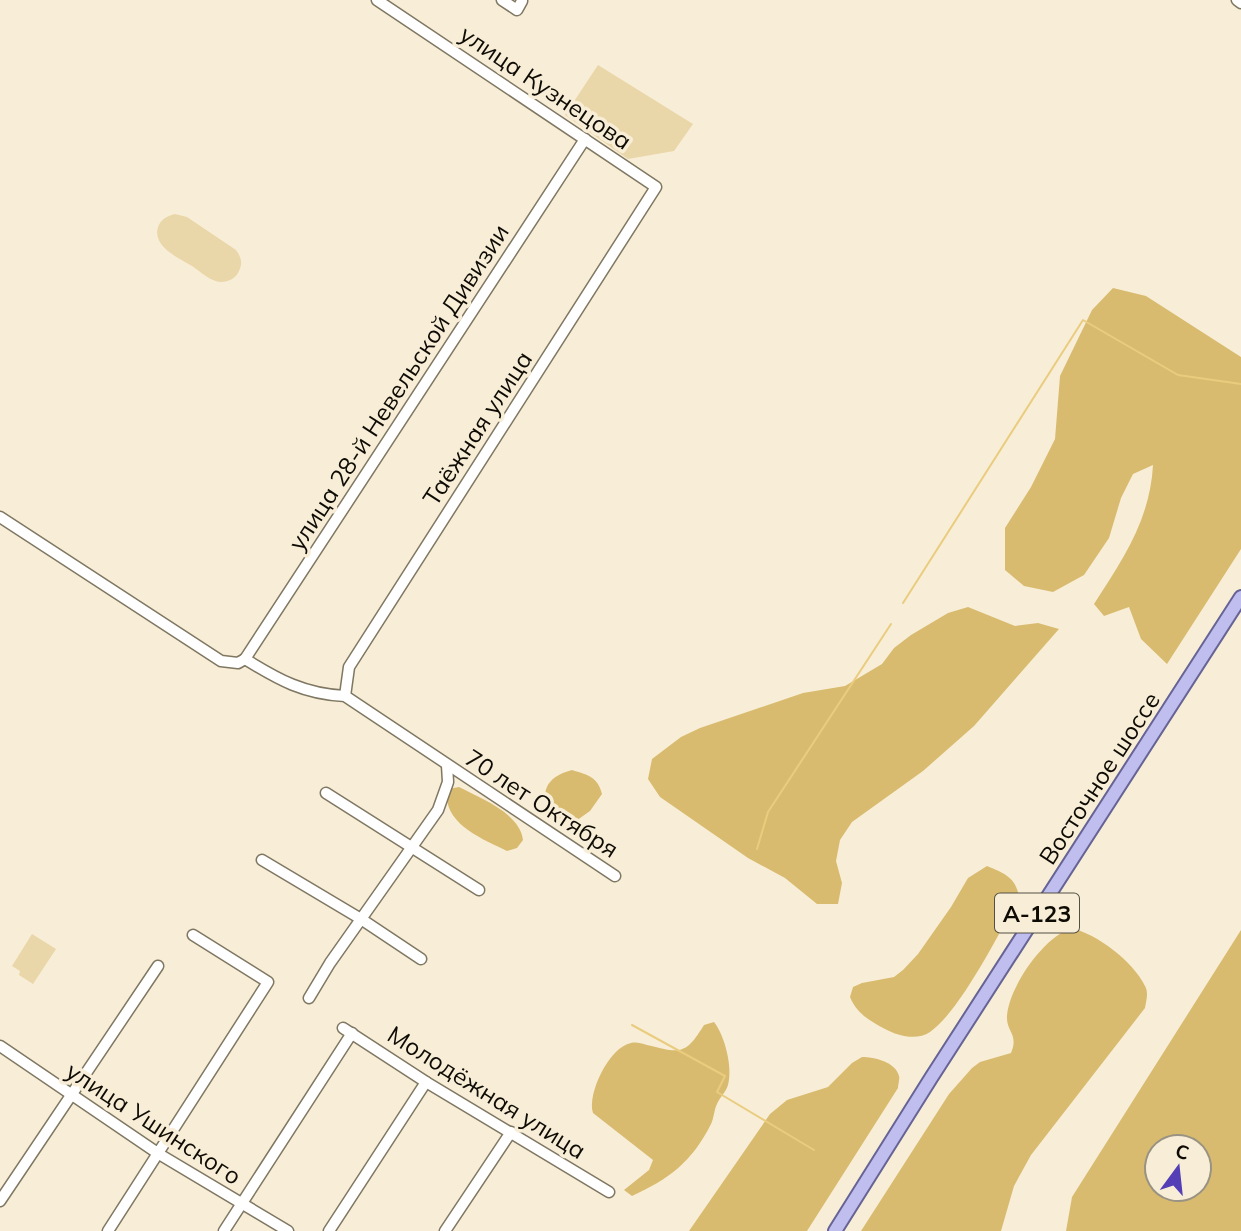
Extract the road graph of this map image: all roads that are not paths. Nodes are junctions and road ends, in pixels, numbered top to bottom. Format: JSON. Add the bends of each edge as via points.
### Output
{"nodes":[{"id":1,"x":377,"y":0,"type":"edge"},
{"id":2,"x":502,"y":0,"type":"edge"},
{"id":3,"x":522,"y":1,"type":"edge"},
{"id":4,"x":585,"y":139,"type":"junction"},
{"id":5,"x":656,"y":187,"type":"joint"},
{"id":6,"x":0,"y":517,"type":"edge"},
{"id":7,"x":1241,"y":597,"type":"edge"},
{"id":8,"x":245,"y":659,"type":"junction"},
{"id":9,"x":345,"y":696,"type":"junction"},
{"id":10,"x":447,"y":765,"type":"junction"},
{"id":11,"x":326,"y":793,"type":"dead end"},
{"id":12,"x":411,"y":846,"type":"junction"},
{"id":13,"x":262,"y":860,"type":"dead end"},
{"id":14,"x":615,"y":876,"type":"dead end"},
{"id":15,"x":479,"y":890,"type":"dead end"},
{"id":16,"x":361,"y":919,"type":"junction"},
{"id":17,"x":193,"y":935,"type":"dead end"},
{"id":18,"x":421,"y":959,"type":"dead end"},
{"id":19,"x":158,"y":965,"type":"dead end"},
{"id":20,"x":309,"y":998,"type":"dead end"},
{"id":21,"x":0,"y":1046,"type":"edge"},
{"id":22,"x":426,"y":1082,"type":"junction"},
{"id":23,"x":70,"y":1095,"type":"junction"},
{"id":24,"x":511,"y":1132,"type":"junction"},
{"id":25,"x":159,"y":1154,"type":"junction"},
{"id":26,"x":610,"y":1192,"type":"dead end"},
{"id":27,"x":0,"y":1200,"type":"edge"},
{"id":28,"x":240,"y":1204,"type":"junction"},
{"id":29,"x":108,"y":1231,"type":"edge"},
{"id":30,"x":224,"y":1231,"type":"edge"},
{"id":31,"x":288,"y":1231,"type":"edge"},
{"id":32,"x":329,"y":1231,"type":"edge"},
{"id":33,"x":444,"y":1231,"type":"edge"},
{"id":34,"x":835,"y":1231,"type":"edge"}],
"edges":[{"from":1,"to":4,"type":"street","name":"улица Кузнецова"},
{"from":2,"to":3,"type":"street","via":[[517,10]]},
{"from":4,"to":5,"type":"street","name":"улица Кузнецова"},
{"from":4,"to":8,"type":"street","name":"улица 28-й Невельской Дивизии"},
{"from":5,"to":9,"type":"street","name":"Таёжная улица","via":[[349,667]]},
{"from":6,"to":8,"type":"street","via":[[221,661]]},
{"from":7,"to":34,"type":"main road","name":"Восточное шоссе","number":"А-123"},
{"from":8,"to":9,"type":"street","via":[[280,681],[320,695]]},
{"from":9,"to":10,"type":"street","name":"70 лет Октября"},
{"from":10,"to":12,"type":"street","via":[[444,797]]},
{"from":10,"to":14,"type":"street","name":"70 лет Октября"},
{"from":11,"to":12,"type":"street"},
{"from":12,"to":15,"type":"street"},
{"from":12,"to":16,"type":"street"},
{"from":13,"to":16,"type":"street"},
{"from":16,"to":18,"type":"street"},
{"from":16,"to":20,"type":"street"},
{"from":17,"to":25,"type":"street","via":[[268,982]]},
{"from":19,"to":23,"type":"street"},
{"from":21,"to":23,"type":"street","name":"улица Ушинского"},
{"from":22,"to":24,"type":"street","name":"Молодёжная улица"},
{"from":22,"to":28,"type":"street","name":"Молодёжная улица","via":[[347,1031]]},
{"from":22,"to":32,"type":"street"},
{"from":23,"to":25,"type":"street","name":"улица Ушинского"},
{"from":23,"to":27,"type":"street"},
{"from":24,"to":26,"type":"street","name":"Молодёжная улица"},
{"from":24,"to":33,"type":"street"},
{"from":25,"to":28,"type":"street","name":"улица Ушинского"},
{"from":25,"to":29,"type":"street"},
{"from":28,"to":30,"type":"street"},
{"from":28,"to":31,"type":"street","name":"улица Ушинского"}]}
